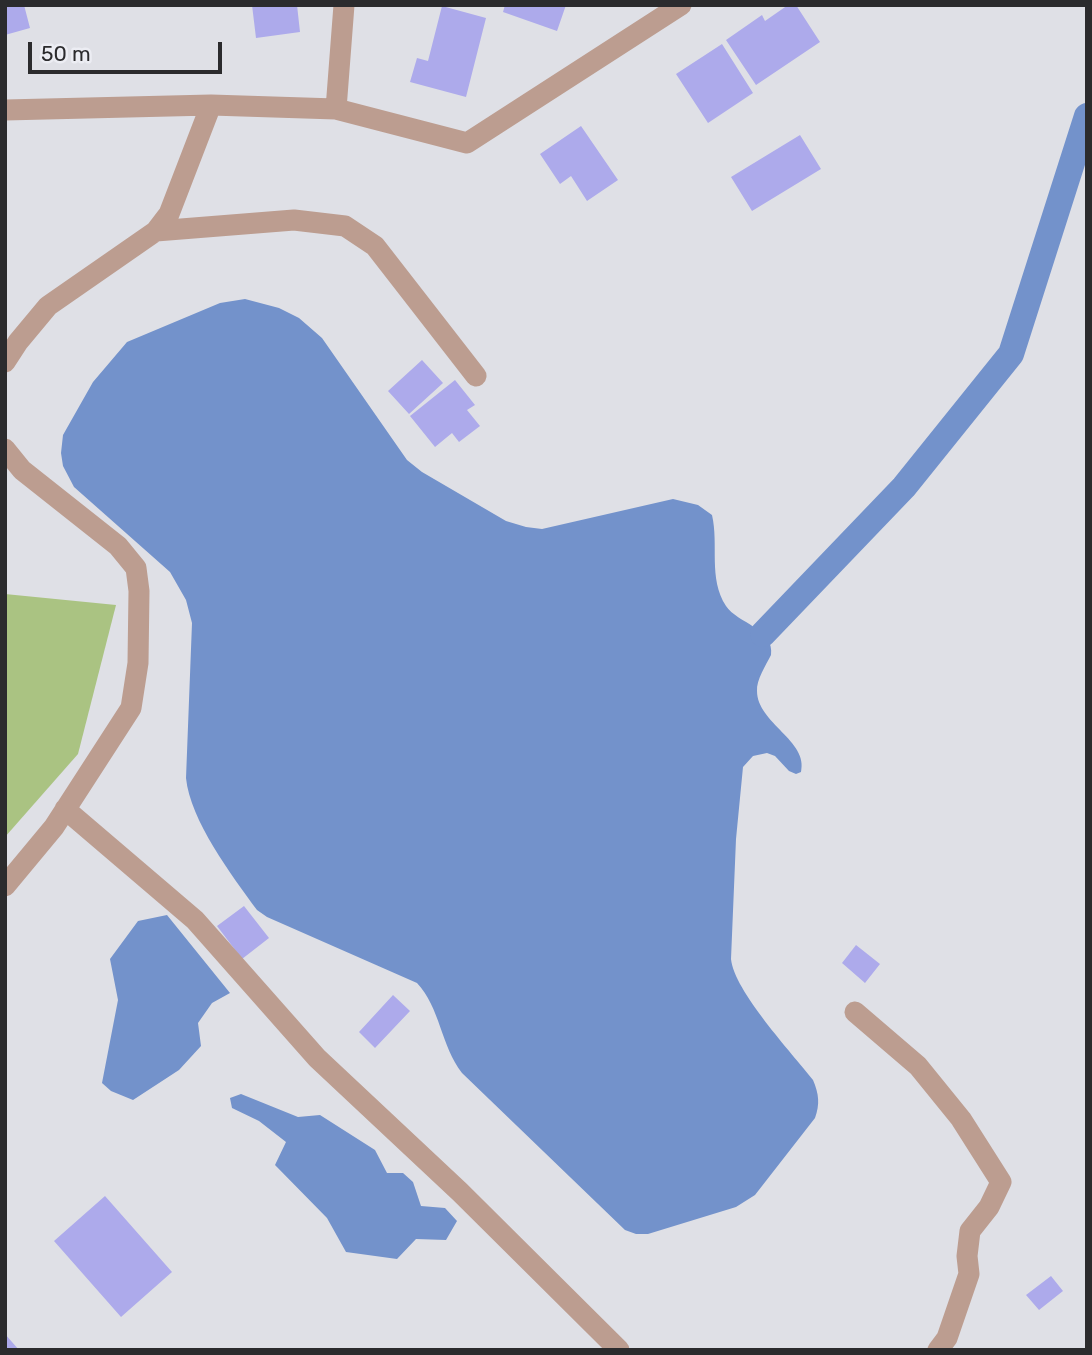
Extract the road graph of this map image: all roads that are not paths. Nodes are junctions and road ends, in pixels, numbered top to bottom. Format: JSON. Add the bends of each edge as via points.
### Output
{"nodes":[{"id":1,"x":344,"y":5,"type":"edge"},
{"id":2,"x":681,"y":5,"type":"edge"},
{"id":3,"x":211,"y":105,"type":"junction"},
{"id":4,"x":336,"y":109,"type":"junction"},
{"id":5,"x":5,"y":110,"type":"edge"},
{"id":6,"x":156,"y":231,"type":"junction"},
{"id":7,"x":5,"y":362,"type":"edge"},
{"id":8,"x":476,"y":376,"type":"dead end"},
{"id":9,"x":5,"y":449,"type":"edge"},
{"id":10,"x":65,"y":809,"type":"junction"},
{"id":11,"x":5,"y":886,"type":"edge"},
{"id":12,"x":855,"y":1012,"type":"dead end"},
{"id":13,"x":619,"y":1350,"type":"edge"},
{"id":14,"x":938,"y":1350,"type":"edge"}],
"edges":[{"from":1,"to":4,"type":"street"},
{"from":2,"to":4,"type":"street","via":[[467,143]]},
{"from":3,"to":4,"type":"street"},
{"from":3,"to":5,"type":"street"},
{"from":3,"to":6,"type":"street","via":[[169,214]]},
{"from":6,"to":7,"type":"street","via":[[48,306]]},
{"from":6,"to":8,"type":"street","via":[[294,220],[345,226],[374,246]]},
{"from":9,"to":10,"type":"street","via":[[22,470],[118,546],[138,577],[138,663],[131,708]]},
{"from":10,"to":11,"type":"street"},
{"from":10,"to":13,"type":"street","via":[[195,920],[317,1058]]},
{"from":12,"to":14,"type":"street","via":[[918,1066],[961,1119],[1001,1182],[970,1231],[969,1274],[947,1338]]}]}
